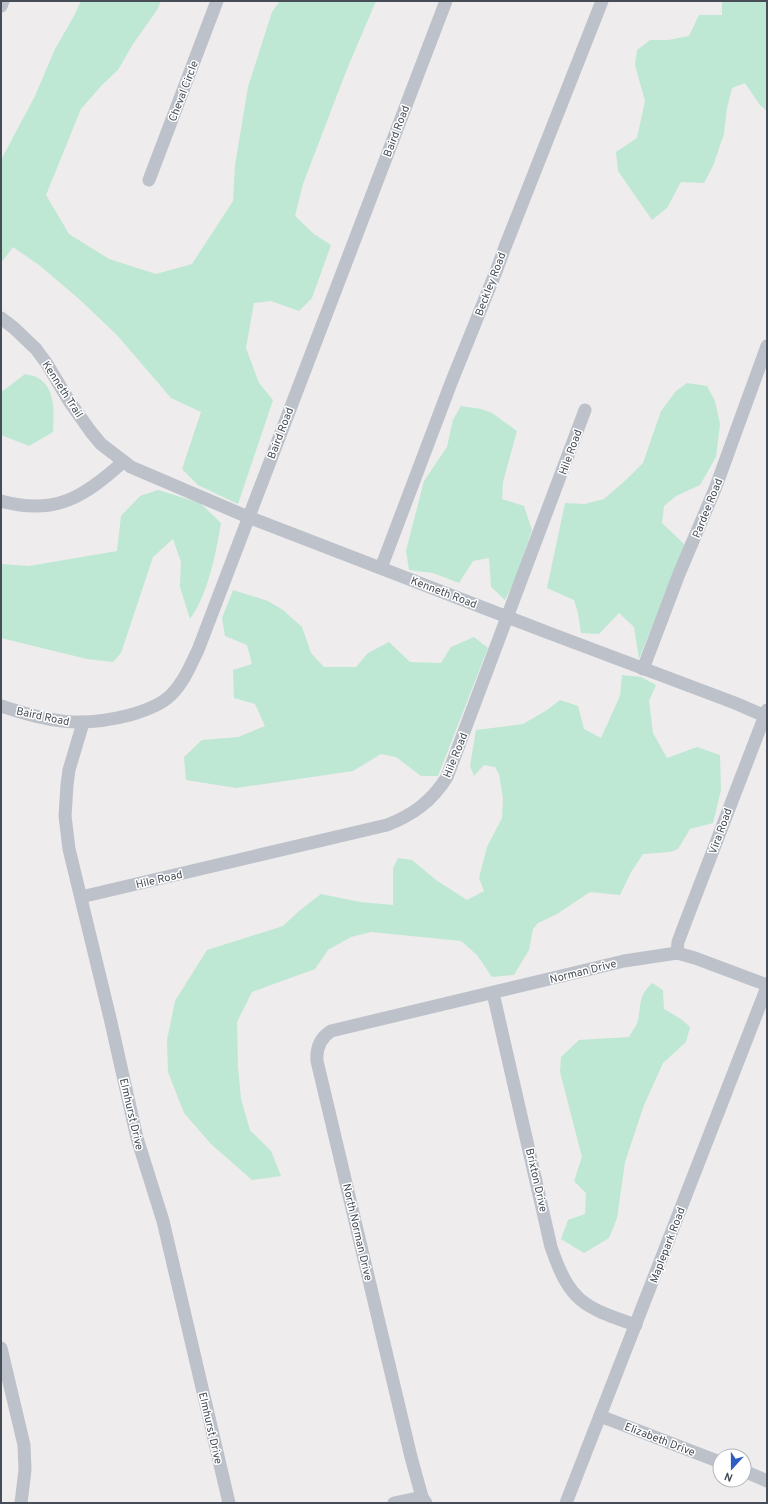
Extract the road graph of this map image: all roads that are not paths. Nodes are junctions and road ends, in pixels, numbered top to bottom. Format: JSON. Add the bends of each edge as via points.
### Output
{"nodes":[{"id":1,"x":3,"y":1,"type":"edge"},
{"id":2,"x":218,"y":1,"type":"edge"},
{"id":3,"x":446,"y":1,"type":"edge"},
{"id":4,"x":602,"y":1,"type":"edge"},
{"id":5,"x":1,"y":6,"type":"edge"},
{"id":6,"x":148,"y":180,"type":"dead end"},
{"id":7,"x":1,"y":318,"type":"edge"},
{"id":8,"x":767,"y":346,"type":"edge"},
{"id":9,"x":585,"y":410,"type":"dead end"},
{"id":10,"x":123,"y":462,"type":"junction"},
{"id":11,"x":1,"y":501,"type":"edge"},
{"id":12,"x":248,"y":517,"type":"junction"},
{"id":13,"x":381,"y":568,"type":"junction"},
{"id":14,"x":508,"y":617,"type":"junction"},
{"id":15,"x":643,"y":669,"type":"junction"},
{"id":16,"x":1,"y":706,"type":"edge"},
{"id":17,"x":766,"y":715,"type":"edge"},
{"id":18,"x":83,"y":723,"type":"junction"},
{"id":19,"x":81,"y":897,"type":"junction"},
{"id":20,"x":677,"y":953,"type":"junction"},
{"id":21,"x":767,"y":986,"type":"edge"},
{"id":22,"x":493,"y":993,"type":"junction"},
{"id":23,"x":396,"y":1015,"type":"joint"},
{"id":24,"x":636,"y":1325,"type":"junction"},
{"id":25,"x":1,"y":1348,"type":"edge"},
{"id":26,"x":600,"y":1416,"type":"junction"},
{"id":27,"x":712,"y":1459,"type":"edge"},
{"id":28,"x":752,"y":1474,"type":"edge"},
{"id":29,"x":767,"y":1481,"type":"edge"},
{"id":30,"x":424,"y":1500,"type":"edge"},
{"id":31,"x":21,"y":1503,"type":"edge"},
{"id":32,"x":229,"y":1503,"type":"edge"},
{"id":33,"x":394,"y":1503,"type":"edge"},
{"id":34,"x":566,"y":1503,"type":"edge"}],
"edges":[{"from":1,"to":5,"type":"street"},
{"from":2,"to":6,"type":"street","name":"Cheval Circle"},
{"from":3,"to":12,"type":"street","name":"Baird Road"},
{"from":4,"to":13,"type":"street","name":"Beckley Road"},
{"from":7,"to":10,"type":"street","name":"Kenneth Trail","via":[[36,350],[91,432]]},
{"from":8,"to":15,"type":"street","name":"Pardee Road","via":[[715,490]]},
{"from":9,"to":14,"type":"street","name":"Hile Road"},
{"from":10,"to":11,"type":"street","via":[[87,492],[66,501],[42,506]]},
{"from":10,"to":12,"type":"street","name":"Kenneth Road","via":[[152,477]]},
{"from":12,"to":13,"type":"street","name":"Kenneth Road"},
{"from":12,"to":18,"type":"street","name":"Baird Road","via":[[198,650],[180,686],[157,705],[139,713],[100,722]]},
{"from":13,"to":14,"type":"street","name":"Kenneth Road"},
{"from":14,"to":15,"type":"street","name":"Kenneth Road"},
{"from":14,"to":19,"type":"street","name":"Hile Road","via":[[447,777],[434,795],[416,811],[387,825]]},
{"from":15,"to":17,"type":"street","name":"Kenneth Road"},
{"from":16,"to":18,"type":"street","name":"Baird Road","via":[[30,716]]},
{"from":17,"to":20,"type":"street","name":"Vira Road","via":[[678,942]]},
{"from":18,"to":19,"type":"street","name":"Elmhurst Drive","via":[[69,770],[65,816],[69,849]]},
{"from":19,"to":32,"type":"street","name":"Elmhurst Drive","via":[[137,1138],[163,1221]]},
{"from":20,"to":21,"type":"street","name":"Norman Drive"},
{"from":20,"to":22,"type":"street","name":"Norman Drive","via":[[624,961]]},
{"from":21,"to":24,"type":"street","name":"Maplepark Road"},
{"from":22,"to":23,"type":"street","name":"Norman Drive"},
{"from":22,"to":24,"type":"street","name":"Brixton Drive","via":[[558,1268],[572,1292],[585,1304],[605,1315]]},
{"from":23,"to":30,"type":"street","name":"North Norman Drive","via":[[331,1031],[323,1037],[316,1054],[350,1203]]},
{"from":24,"to":26,"type":"street","name":"Maplepark Road"},
{"from":25,"to":31,"type":"street","via":[[24,1445],[25,1470]]},
{"from":26,"to":27,"type":"street","name":"Elizabeth Drive"},
{"from":26,"to":34,"type":"street","name":"Maplepark Road"},
{"from":28,"to":29,"type":"street"},
{"from":30,"to":33,"type":"street"}]}
